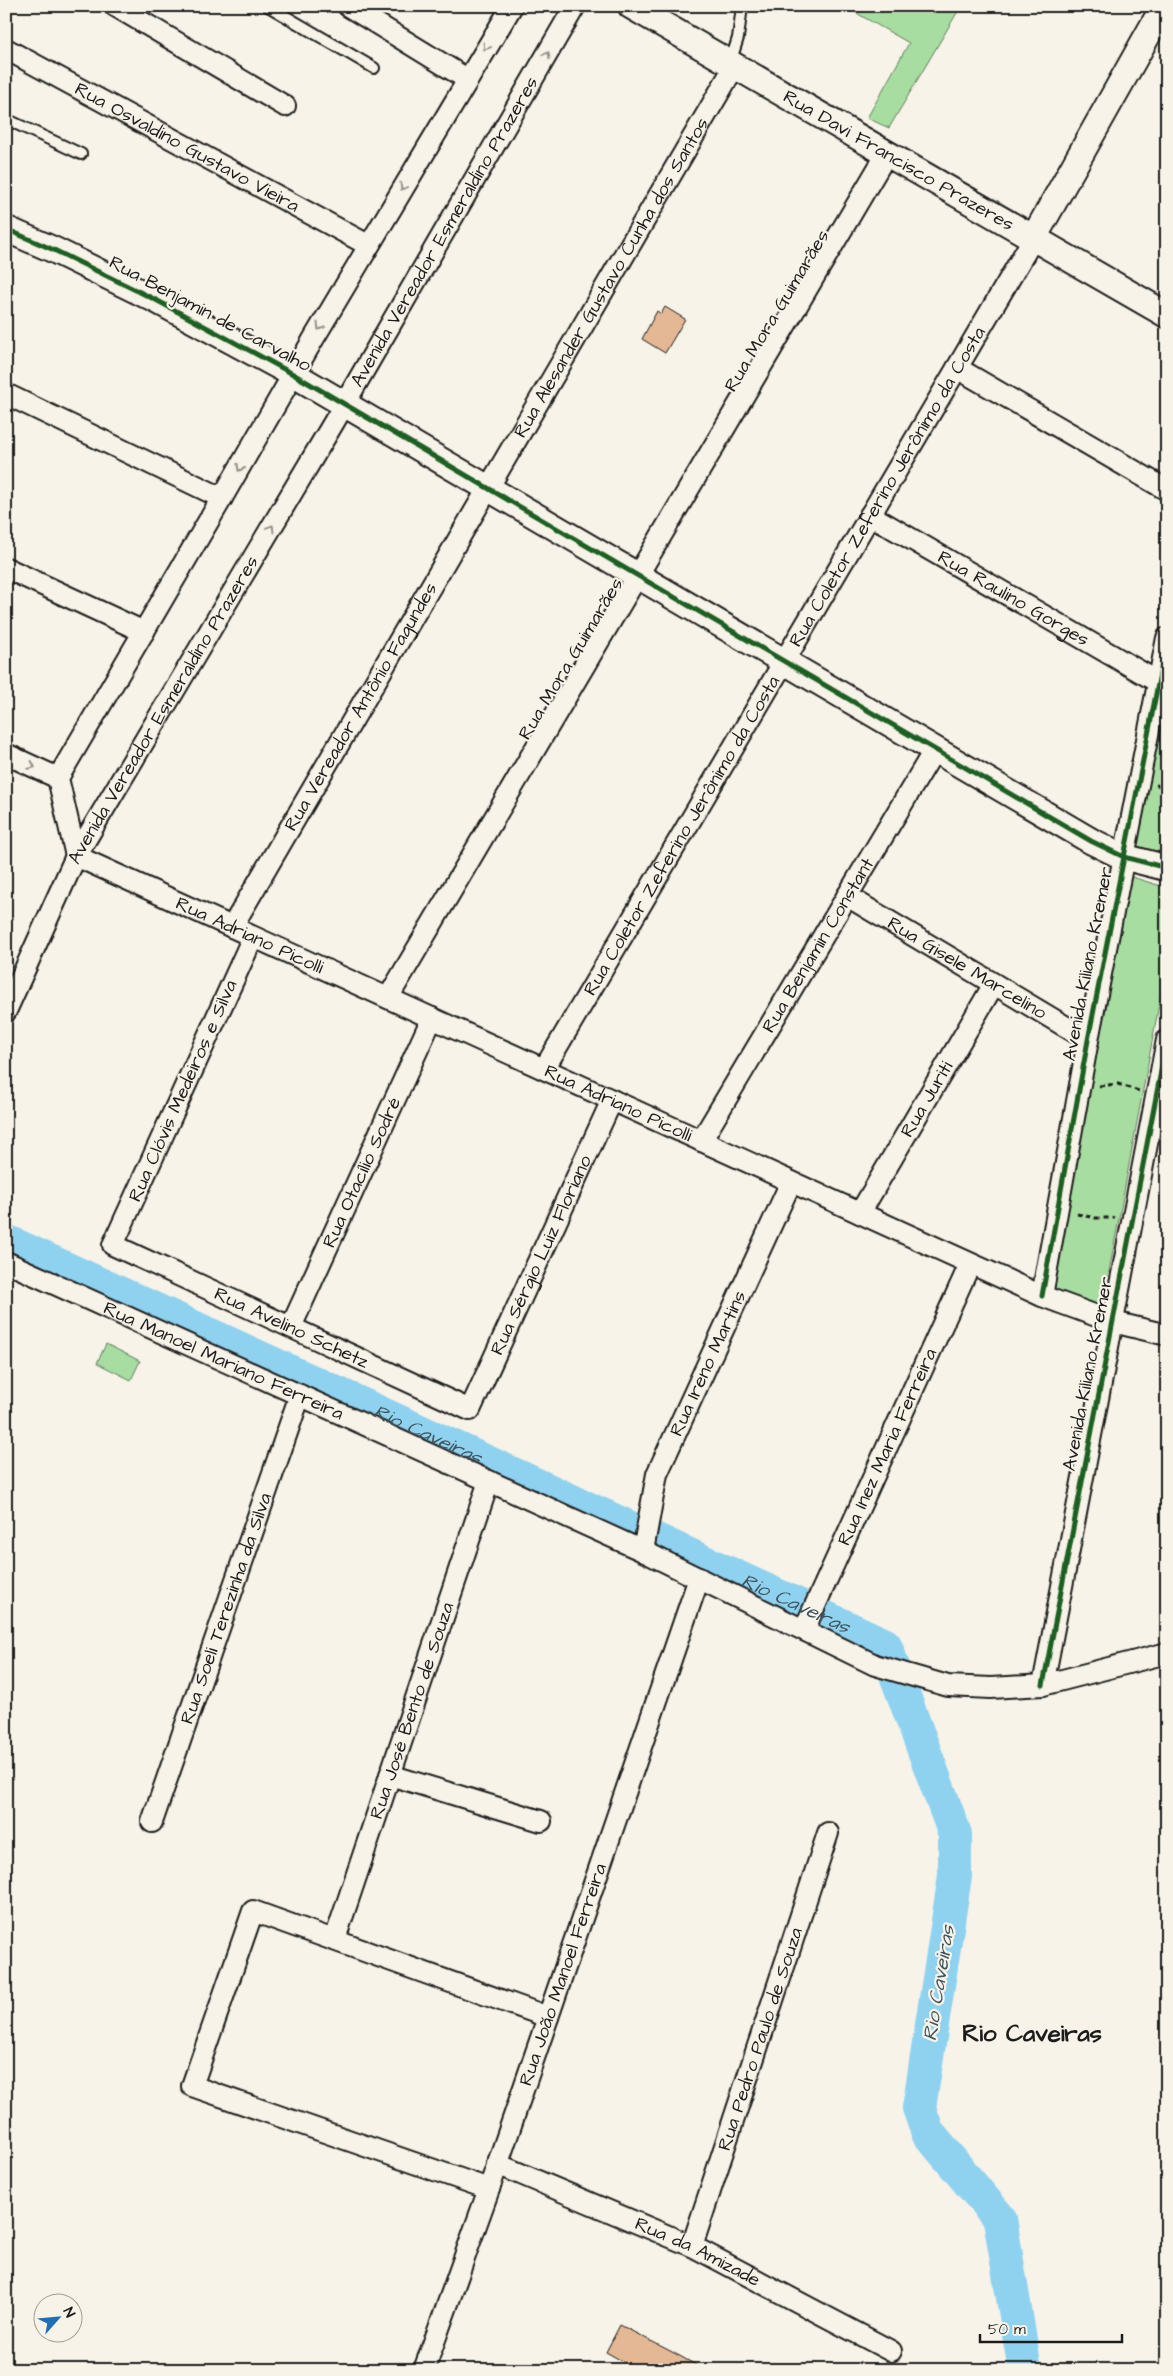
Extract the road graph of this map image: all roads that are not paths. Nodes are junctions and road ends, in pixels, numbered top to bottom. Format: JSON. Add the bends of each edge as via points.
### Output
{"nodes":[{"id":1,"x":115,"y":6,"type":"edge"},
{"id":2,"x":268,"y":6,"type":"edge"},
{"id":3,"x":348,"y":6,"type":"edge"},
{"id":4,"x":512,"y":6,"type":"edge"},
{"id":5,"x":575,"y":6,"type":"edge"},
{"id":6,"x":631,"y":6,"type":"edge"},
{"id":7,"x":742,"y":6,"type":"edge"},
{"id":8,"x":1164,"y":6,"type":"edge"},
{"id":9,"x":6,"y":49,"type":"edge"},
{"id":10,"x":732,"y":66,"type":"junction"},
{"id":11,"x":374,"y":68,"type":"dead end"},
{"id":12,"x":467,"y":79,"type":"junction"},
{"id":13,"x":284,"y":106,"type":"dead end"},
{"id":14,"x":6,"y":119,"type":"edge"},
{"id":15,"x":81,"y":154,"type":"dead end"},
{"id":16,"x":886,"y":155,"type":"junction"},
{"id":17,"x":6,"y":229,"type":"edge"},
{"id":18,"x":1033,"y":239,"type":"junction"},
{"id":19,"x":368,"y":245,"type":"junction"},
{"id":20,"x":1167,"y":315,"type":"edge"},
{"id":21,"x":957,"y":368,"type":"junction"},
{"id":22,"x":293,"y":374,"type":"junction"},
{"id":23,"x":6,"y":394,"type":"edge"},
{"id":24,"x":345,"y":403,"type":"junction"},
{"id":25,"x":489,"y":488,"type":"junction"},
{"id":26,"x":1167,"y":490,"type":"edge"},
{"id":27,"x":222,"y":498,"type":"junction"},
{"id":28,"x":870,"y":515,"type":"junction"},
{"id":29,"x":6,"y":568,"type":"edge"},
{"id":30,"x":638,"y":575,"type":"junction"},
{"id":31,"x":144,"y":632,"type":"junction"},
{"id":32,"x":1167,"y":638,"type":"edge"},
{"id":33,"x":784,"y":661,"type":"junction"},
{"id":34,"x":1158,"y":682,"type":"junction"},
{"id":35,"x":935,"y":749,"type":"junction"},
{"id":36,"x":6,"y":754,"type":"edge"},
{"id":37,"x":58,"y":778,"type":"junction"},
{"id":38,"x":76,"y":856,"type":"junction"},
{"id":39,"x":1124,"y":857,"type":"junction"},
{"id":40,"x":1167,"y":868,"type":"edge"},
{"id":41,"x":846,"y":896,"type":"junction"},
{"id":42,"x":232,"y":927,"type":"junction"},
{"id":43,"x":253,"y":936,"type":"junction"},
{"id":44,"x":994,"y":984,"type":"junction"},
{"id":45,"x":388,"y":998,"type":"junction"},
{"id":46,"x":6,"y":1011,"type":"edge"},
{"id":47,"x":432,"y":1018,"type":"junction"},
{"id":48,"x":1088,"y":1040,"type":"junction"},
{"id":49,"x":1167,"y":1040,"type":"edge"},
{"id":50,"x":544,"y":1069,"type":"junction"},
{"id":51,"x":612,"y":1100,"type":"junction"},
{"id":52,"x":701,"y":1141,"type":"junction"},
{"id":53,"x":791,"y":1182,"type":"junction"},
{"id":54,"x":860,"y":1214,"type":"junction"},
{"id":55,"x":113,"y":1245,"type":"joint"},
{"id":56,"x":6,"y":1262,"type":"edge"},
{"id":57,"x":970,"y":1264,"type":"junction"},
{"id":58,"x":1042,"y":1296,"type":"junction"},
{"id":59,"x":1113,"y":1322,"type":"junction"},
{"id":60,"x":291,"y":1327,"type":"junction"},
{"id":61,"x":1167,"y":1335,"type":"edge"},
{"id":62,"x":300,"y":1395,"type":"junction"},
{"id":63,"x":470,"y":1410,"type":"joint"},
{"id":64,"x":489,"y":1481,"type":"junction"},
{"id":65,"x":644,"y":1550,"type":"junction"},
{"id":66,"x":699,"y":1578,"type":"junction"},
{"id":67,"x":806,"y":1627,"type":"junction"},
{"id":68,"x":1167,"y":1652,"type":"edge"},
{"id":69,"x":1043,"y":1685,"type":"junction"},
{"id":70,"x":390,"y":1775,"type":"junction"},
{"id":71,"x":542,"y":1821,"type":"dead end"},
{"id":72,"x":152,"y":1822,"type":"dead end"},
{"id":73,"x":828,"y":1833,"type":"dead end"},
{"id":74,"x":335,"y":1939,"type":"junction"},
{"id":75,"x":548,"y":2017,"type":"junction"},
{"id":76,"x":497,"y":2164,"type":"junction"},
{"id":77,"x":489,"y":2190,"type":"junction"},
{"id":78,"x":692,"y":2246,"type":"junction"},
{"id":79,"x":891,"y":2351,"type":"dead end"},
{"id":80,"x":424,"y":2370,"type":"edge"}],
"edges":[{"from":1,"to":13,"type":"street"},
{"from":2,"to":11,"type":"lane"},
{"from":3,"to":12,"type":"street"},
{"from":4,"to":12,"type":"street","one_way":true},
{"from":24,"to":5,"type":"street","name":"Avenida Vereador Esmeraldino Prazeres","one_way":true},
{"from":6,"to":10,"type":"street","name":"Rua Davi Francisco Prazeres"},
{"from":7,"to":10,"type":"lane"},
{"from":8,"to":18,"type":"street"},
{"from":9,"to":19,"type":"street","name":"Rua Osvaldino Gustavo Vieira"},
{"from":10,"to":16,"type":"street","name":"Rua Davi Francisco Prazeres"},
{"from":10,"to":25,"type":"street","name":"Rua Alesander Gustavo Cunha dos Santos"},
{"from":12,"to":19,"type":"street","one_way":true},
{"from":14,"to":15,"type":"lane"},
{"from":16,"to":18,"type":"street","name":"Rua Davi Francisco Prazeres"},
{"from":16,"to":30,"type":"street","name":"Rua Mora Guimarães"},
{"from":17,"to":22,"type":"street","name":"Rua Benjamin de Carvalho","via":[[156,300]]},
{"from":18,"to":20,"type":"street","name":"Rua Davi Francisco Prazeres"},
{"from":18,"to":21,"type":"street","name":"Rua Coletor Zeferino Jerônimo da Costa"},
{"from":19,"to":22,"type":"street","one_way":true},
{"from":21,"to":26,"type":"street"},
{"from":21,"to":28,"type":"street","name":"Rua Coletor Zeferino Jerônimo da Costa"},
{"from":22,"to":24,"type":"street","name":"Rua Benjamin de Carvalho"},
{"from":22,"to":27,"type":"street","one_way":true},
{"from":23,"to":27,"type":"street"},
{"from":24,"to":25,"type":"street","name":"Rua Benjamin de Carvalho"},
{"from":38,"to":24,"type":"street","name":"Avenida Vereador Esmeraldino Prazeres","one_way":true},
{"from":25,"to":30,"type":"street","name":"Rua Benjamin de Carvalho"},
{"from":25,"to":42,"type":"street","name":"Rua Vereador Antônio Fagundes"},
{"from":27,"to":31,"type":"street"},
{"from":28,"to":33,"type":"street","name":"Rua Coletor Zeferino Jerônimo da Costa"},
{"from":28,"to":34,"type":"street","name":"Rua Raulino Gorges"},
{"from":29,"to":31,"type":"street"},
{"from":30,"to":33,"type":"street","name":"Rua Benjamin de Carvalho"},
{"from":30,"to":45,"type":"street","name":"Rua Mora Guimarães"},
{"from":31,"to":37,"type":"street"},
{"from":32,"to":34,"type":"street","name":"Avenida Kiliano Kremer"},
{"from":33,"to":35,"type":"street","name":"Rua Benjamin de Carvalho"},
{"from":33,"to":50,"type":"street","name":"Rua Coletor Zeferino Jerônimo da Costa"},
{"from":34,"to":39,"type":"street","name":"Avenida Kiliano Kremer"},
{"from":35,"to":39,"type":"street","name":"Rua Benjamin de Carvalho"},
{"from":35,"to":41,"type":"street","name":"Rua Benjamin Constant"},
{"from":36,"to":37,"type":"street","one_way":true},
{"from":37,"to":38,"type":"street","name":"Avenida Vereador Esmeraldino Prazeres"},
{"from":38,"to":42,"type":"street","name":"Rua Adriano Picolli"},
{"from":38,"to":46,"type":"street"},
{"from":39,"to":40,"type":"street","name":"Rua Benjamin de Carvalho"},
{"from":39,"to":48,"type":"street","name":"Avenida Kiliano Kremer"},
{"from":41,"to":44,"type":"street","name":"Rua Gisele Marcelino"},
{"from":41,"to":52,"type":"street","name":"Rua Benjamin Constant"},
{"from":42,"to":43,"type":"street","name":"Rua Adriano Picolli"},
{"from":43,"to":45,"type":"street","name":"Rua Adriano Picolli"},
{"from":43,"to":55,"type":"street","name":"Rua Clóvis Medeiros e Silva"},
{"from":44,"to":48,"type":"street","name":"Rua Gisele Marcelino"},
{"from":44,"to":54,"type":"street","name":"Rua Juriti"},
{"from":45,"to":47,"type":"street","name":"Rua Adriano Picolli"},
{"from":47,"to":50,"type":"street","name":"Rua Adriano Picolli"},
{"from":47,"to":60,"type":"street","name":"Rua Otacílio Sodré"},
{"from":48,"to":58,"type":"street","name":"Avenida Kiliano Kremer"},
{"from":49,"to":59,"type":"street","name":"Avenida Kiliano Kremer"},
{"from":50,"to":51,"type":"street","name":"Rua Adriano Picolli"},
{"from":51,"to":52,"type":"street","name":"Rua Adriano Picolli"},
{"from":51,"to":63,"type":"street","name":"Rua Sérgio Luiz Floriano"},
{"from":52,"to":53,"type":"street","name":"Rua Adriano Picolli"},
{"from":53,"to":54,"type":"street","name":"Rua Adriano Picolli"},
{"from":53,"to":65,"type":"street","name":"Rua Ireno Martins","via":[[657,1474]]},
{"from":54,"to":57,"type":"street","name":"Rua Adriano Picolli"},
{"from":55,"to":60,"type":"street","name":"Rua Avelino Schetz"},
{"from":56,"to":62,"type":"street","name":"Rua Manoel Mariano Ferreira"},
{"from":57,"to":58,"type":"street","name":"Rua Adriano Picolli"},
{"from":57,"to":67,"type":"street","name":"Rua Inez Maria Ferreira"},
{"from":58,"to":59,"type":"street","name":"Rua Adriano Picolli"},
{"from":59,"to":61,"type":"street","name":"Rua Adriano Picolli"},
{"from":59,"to":69,"type":"street","name":"Avenida Kiliano Kremer"},
{"from":60,"to":63,"type":"street","name":"Rua Avelino Schetz"},
{"from":62,"to":64,"type":"street","name":"Rua Manoel Mariano Ferreira"},
{"from":62,"to":72,"type":"street","name":"Rua Soeli Terezinha da Silva"},
{"from":64,"to":65,"type":"street","name":"Rua Manoel Mariano Ferreira"},
{"from":64,"to":70,"type":"street","name":"Rua José Bento de Souza"},
{"from":65,"to":66,"type":"street","name":"Rua Manoel Mariano Ferreira"},
{"from":66,"to":67,"type":"street","name":"Rua Manoel Mariano Ferreira"},
{"from":66,"to":75,"type":"street","name":"Rua João Manoel Ferreira"},
{"from":67,"to":69,"type":"street","name":"Rua Manoel Mariano Ferreira","via":[[875,1666],[935,1683],[970,1688]]},
{"from":68,"to":69,"type":"street","name":"Rua Manoel Mariano Ferreira"},
{"from":70,"to":71,"type":"street"},
{"from":70,"to":74,"type":"street","name":"Rua José Bento de Souza"},
{"from":73,"to":78,"type":"street","name":"Rua Pedro Paulo de Souza"},
{"from":74,"to":75,"type":"street"},
{"from":74,"to":77,"type":"street","via":[[253,1912],[192,2086]]},
{"from":75,"to":76,"type":"street","name":"Rua João Manoel Ferreira"},
{"from":76,"to":77,"type":"street","name":"Rua João Manoel Ferreira"},
{"from":76,"to":78,"type":"street","name":"Rua da Amizade"},
{"from":77,"to":80,"type":"street","name":"Rua João Manoel Ferreira"},
{"from":78,"to":79,"type":"street","name":"Rua da Amizade"}]}
